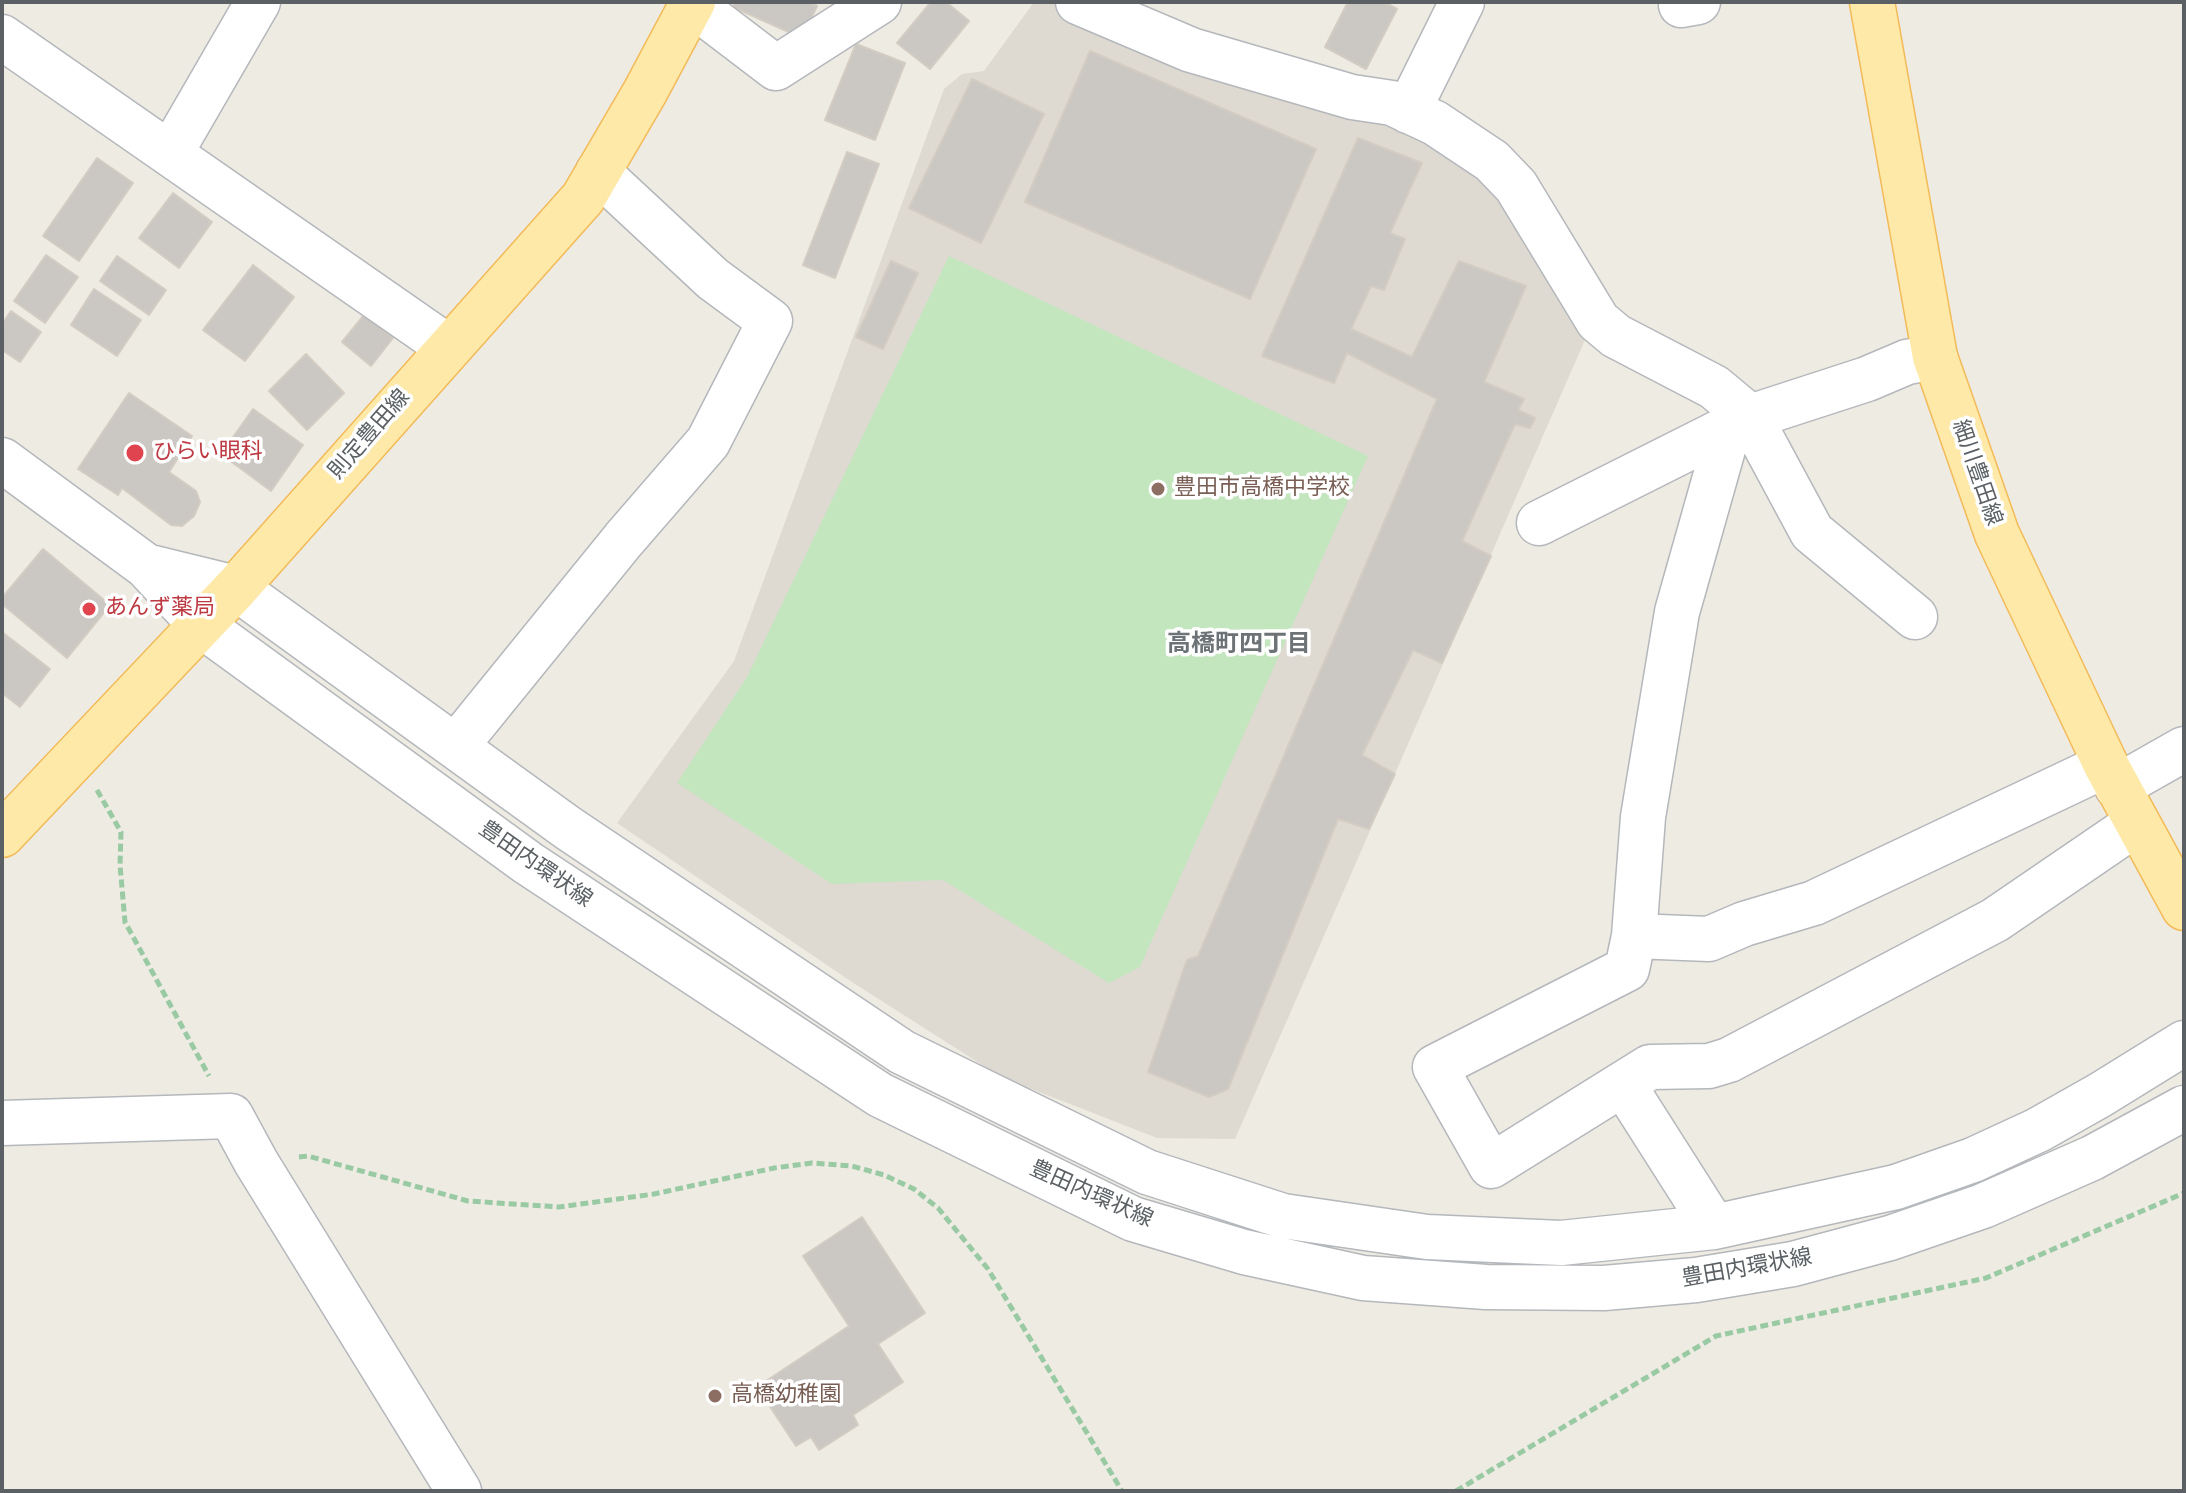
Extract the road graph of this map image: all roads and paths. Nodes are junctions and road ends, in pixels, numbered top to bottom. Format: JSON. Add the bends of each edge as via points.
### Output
{"nodes":[{"id":1,"x":258,"y":2,"type":"edge"},
{"id":2,"x":879,"y":2,"type":"edge"},
{"id":3,"x":1078,"y":2,"type":"edge"},
{"id":4,"x":1462,"y":2,"type":"edge"},
{"id":5,"x":1872,"y":2,"type":"edge"},
{"id":6,"x":692,"y":3,"type":"edge"},
{"id":7,"x":2,"y":37,"type":"edge"},
{"id":8,"x":1408,"y":111,"type":"junction"},
{"id":9,"x":170,"y":154,"type":"junction"},
{"id":10,"x":598,"y":172,"type":"junction"},
{"id":11,"x":448,"y":347,"type":"junction"},
{"id":12,"x":1935,"y":357,"type":"junction"},
{"id":13,"x":1740,"y":422,"type":"junction"},
{"id":14,"x":2,"y":460,"type":"edge"},
{"id":15,"x":1539,"y":523,"type":"dead end"},
{"id":16,"x":146,"y":566,"type":"junction"},
{"id":17,"x":236,"y":588,"type":"junction"},
{"id":18,"x":1915,"y":617,"type":"dead end"},
{"id":19,"x":201,"y":625,"type":"junction"},
{"id":20,"x":456,"y":746,"type":"junction"},
{"id":21,"x":2184,"y":749,"type":"edge"},
{"id":22,"x":77,"y":755,"type":"junction"},
{"id":23,"x":2120,"y":792,"type":"junction"},
{"id":24,"x":2,"y":835,"type":"edge"},
{"id":25,"x":2184,"y":908,"type":"edge"},
{"id":26,"x":1634,"y":936,"type":"junction"},
{"id":27,"x":2184,"y":1043,"type":"edge"},
{"id":28,"x":1623,"y":1084,"type":"junction"},
{"id":29,"x":2184,"y":1108,"type":"edge"},
{"id":30,"x":231,"y":1116,"type":"junction"},
{"id":31,"x":2,"y":1123,"type":"edge"},
{"id":32,"x":256,"y":1162,"type":"junction"},
{"id":33,"x":2184,"y":1193,"type":"edge"},
{"id":34,"x":1714,"y":1227,"type":"junction"},
{"id":35,"x":459,"y":1491,"type":"edge"},
{"id":36,"x":1122,"y":1491,"type":"edge"},
{"id":37,"x":1456,"y":1491,"type":"edge"}],
"edges":[{"from":1,"to":9,"type":"street"},
{"from":2,"to":6,"type":"street","via":[[776,68]]},
{"from":3,"to":8,"type":"street","via":[[1191,50]]},
{"from":4,"to":8,"type":"street"},
{"from":5,"to":12,"type":"main road","name":"細川豊田線"},
{"from":6,"to":10,"type":"main road","name":"則定豊田線"},
{"from":7,"to":9,"type":"street"},
{"from":8,"to":13,"type":"street","via":[[1492,161],[1516,186],[1605,329],[1714,387]]},
{"from":9,"to":11,"type":"street"},
{"from":10,"to":11,"type":"main road","name":"則定豊田線","via":[[583,198]]},
{"from":10,"to":20,"type":"street","via":[[713,279],[770,321],[708,442]]},
{"from":11,"to":17,"type":"main road","name":"則定豊田線"},
{"from":12,"to":13,"type":"street","via":[[1907,362]]},
{"from":12,"to":23,"type":"main road","name":"細川豊田線","via":[[1997,534]]},
{"from":13,"to":15,"type":"street"},
{"from":13,"to":18,"type":"street","via":[[1812,532]]},
{"from":13,"to":26,"type":"street","via":[[1677,612],[1643,817]]},
{"from":14,"to":16,"type":"street","name":"豊田内環状線"},
{"from":16,"to":17,"type":"street","name":"豊田内環状線"},
{"from":16,"to":19,"type":"street","name":"豊田内環状線"},
{"from":17,"to":19,"type":"main road","name":"則定豊田線"},
{"from":17,"to":20,"type":"street","name":"豊田内環状線"},
{"from":19,"to":22,"type":"main road","name":"則定豊田線"},
{"from":19,"to":29,"type":"street","name":"豊田内環状線","via":[[528,863],[880,1095],[1133,1219],[1244,1252],[1363,1278],[1486,1287],[1604,1288],[1696,1280],[1793,1264],[1983,1206],[2092,1158]]},
{"from":20,"to":34,"type":"street","name":"豊田内環状線","via":[[568,828],[902,1052],[1147,1172],[1283,1216],[1427,1237],[1561,1243]]},
{"from":21,"to":23,"type":"street"},
{"from":22,"to":24,"type":"main road","name":"則定豊田線"},
{"from":22,"to":30,"type":"path","via":[[121,832],[125,922]]},
{"from":23,"to":25,"type":"main road","name":"細川豊田線"},
{"from":23,"to":26,"type":"street","via":[[1709,939]]},
{"from":23,"to":28,"type":"street","via":[[1995,920],[1729,1060],[1709,1066],[1650,1067]]},
{"from":26,"to":28,"type":"street","via":[[1627,969],[1435,1067],[1491,1166]]},
{"from":27,"to":34,"type":"street","name":"豊田内環状線","via":[[2038,1130],[1973,1160],[1896,1187]]},
{"from":28,"to":34,"type":"street"},
{"from":30,"to":31,"type":"street"},
{"from":30,"to":32,"type":"street"},
{"from":32,"to":35,"type":"street"},
{"from":32,"to":36,"type":"path","via":[[308,1156],[468,1201],[559,1207],[812,1163],[884,1175],[938,1208],[988,1269]]},
{"from":33,"to":37,"type":"path","via":[[1986,1278],[1716,1336]]}]}
